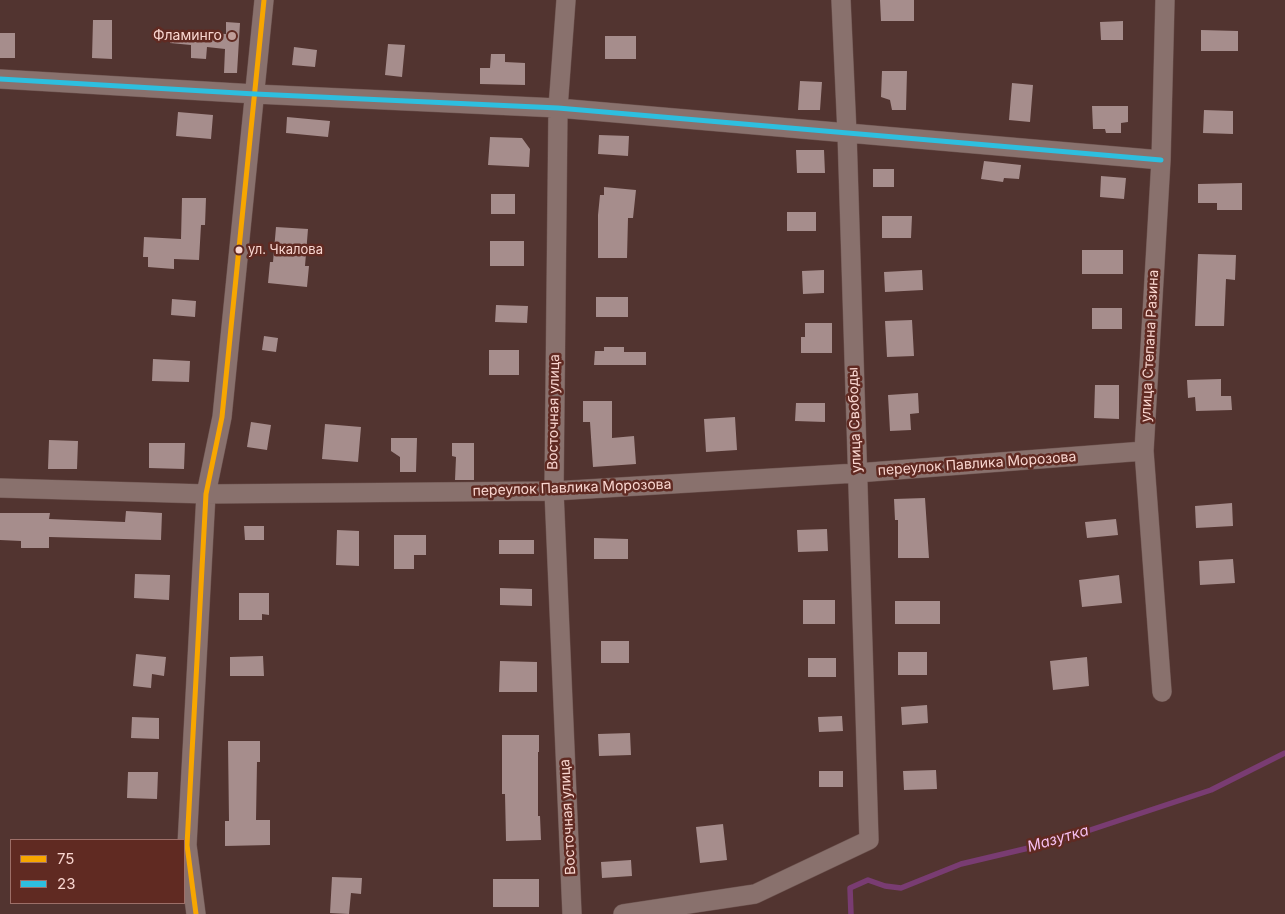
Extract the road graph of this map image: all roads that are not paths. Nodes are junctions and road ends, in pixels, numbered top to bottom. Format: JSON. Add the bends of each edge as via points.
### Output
{"nodes":[{"id":1,"x":264,"y":0,"type":"edge"},
{"id":2,"x":566,"y":0,"type":"edge"},
{"id":3,"x":841,"y":0,"type":"edge"},
{"id":4,"x":1165,"y":0,"type":"edge"},
{"id":5,"x":0,"y":79,"type":"edge"},
{"id":6,"x":255,"y":94,"type":"junction"},
{"id":7,"x":558,"y":108,"type":"junction"},
{"id":8,"x":847,"y":133,"type":"junction"},
{"id":9,"x":1161,"y":160,"type":"junction"},
{"id":10,"x":1144,"y":451,"type":"junction"},
{"id":11,"x":857,"y":472,"type":"junction"},
{"id":12,"x":0,"y":488,"type":"edge"},
{"id":13,"x":554,"y":491,"type":"junction"},
{"id":14,"x":206,"y":494,"type":"junction"},
{"id":15,"x":1162,"y":692,"type":"dead end"},
{"id":16,"x":196,"y":914,"type":"edge"},
{"id":17,"x":572,"y":914,"type":"edge"},
{"id":18,"x":623,"y":914,"type":"edge"}],
"edges":[{"from":1,"to":6,"type":"street"},
{"from":2,"to":7,"type":"street","name":"Восточная улица"},
{"from":3,"to":8,"type":"street","name":"улица Свободы"},
{"from":4,"to":9,"type":"street","name":"улица Степана Разина"},
{"from":5,"to":6,"type":"street"},
{"from":6,"to":7,"type":"street"},
{"from":6,"to":14,"type":"street","via":[[222,417]]},
{"from":7,"to":8,"type":"street"},
{"from":7,"to":13,"type":"street","name":"Восточная улица"},
{"from":8,"to":9,"type":"street"},
{"from":8,"to":11,"type":"street","name":"улица Свободы"},
{"from":9,"to":10,"type":"street","name":"улица Степана Разина"},
{"from":10,"to":11,"type":"street","name":"переулок Павлика Морозова"},
{"from":10,"to":15,"type":"street","name":"улица Степана Разина"},
{"from":11,"to":13,"type":"street","name":"переулок Павлика Морозова"},
{"from":11,"to":18,"type":"street","name":"улица Свободы","via":[[869,840],[755,894]]},
{"from":12,"to":14,"type":"street","name":"переулок Павлика Морозова"},
{"from":13,"to":14,"type":"street","name":"переулок Павлика Морозова"},
{"from":13,"to":17,"type":"street","name":"Восточная улица"},
{"from":14,"to":16,"type":"street","via":[[187,845]]}]}
